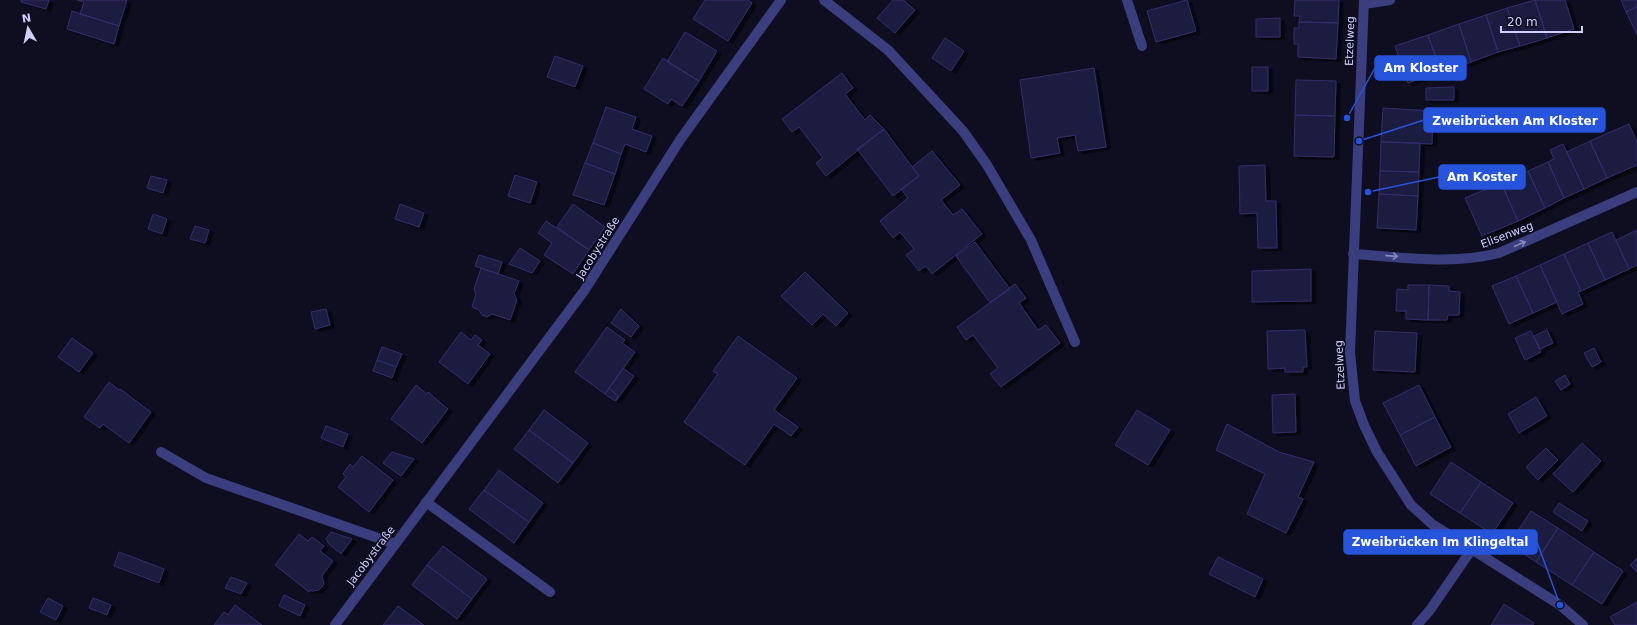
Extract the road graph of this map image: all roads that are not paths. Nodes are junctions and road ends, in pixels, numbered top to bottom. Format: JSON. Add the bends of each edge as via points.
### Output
{"nodes":[{"id":1,"x":781,"y":0,"type":"edge"},
{"id":2,"x":824,"y":0,"type":"edge"},
{"id":3,"x":1127,"y":0,"type":"edge"},
{"id":4,"x":1390,"y":0,"type":"edge"},
{"id":5,"x":1364,"y":2,"type":"edge"},
{"id":6,"x":1142,"y":46,"type":"dead end"},
{"id":7,"x":1637,"y":192,"type":"edge"},
{"id":8,"x":1353,"y":254,"type":"junction"},
{"id":9,"x":1075,"y":342,"type":"dead end"},
{"id":10,"x":161,"y":452,"type":"dead end"},
{"id":11,"x":426,"y":502,"type":"junction"},
{"id":12,"x":395,"y":544,"type":"junction"},
{"id":13,"x":1472,"y":549,"type":"junction"},
{"id":14,"x":550,"y":592,"type":"dead end"},
{"id":15,"x":335,"y":625,"type":"edge"},
{"id":16,"x":1417,"y":625,"type":"edge"},
{"id":17,"x":1582,"y":625,"type":"edge"}],
"edges":[{"from":1,"to":11,"type":"street","name":"Jacobystraße","via":[[680,140],[584,291]]},
{"from":2,"to":9,"type":"street","via":[[888,50],[963,131],[988,165],[1031,240]]},
{"from":3,"to":6,"type":"street"},
{"from":4,"to":5,"type":"street"},
{"from":5,"to":8,"type":"street","name":"Etzelweg"},
{"from":8,"to":7,"type":"street","name":"Elisenweg","one_way":true,"via":[[1477,259],[1499,253]]},
{"from":8,"to":13,"type":"street","name":"Etzelweg","via":[[1350,365],[1355,401],[1364,425],[1377,452],[1411,505],[1432,524]]},
{"from":10,"to":12,"type":"street","via":[[206,478]]},
{"from":11,"to":12,"type":"street","name":"Jacobystraße"},
{"from":11,"to":14,"type":"street"},
{"from":12,"to":15,"type":"street","name":"Jacobystraße"},
{"from":13,"to":16,"type":"street"},
{"from":13,"to":17,"type":"street","name":"Etzelweg","via":[[1560,605]]}]}
